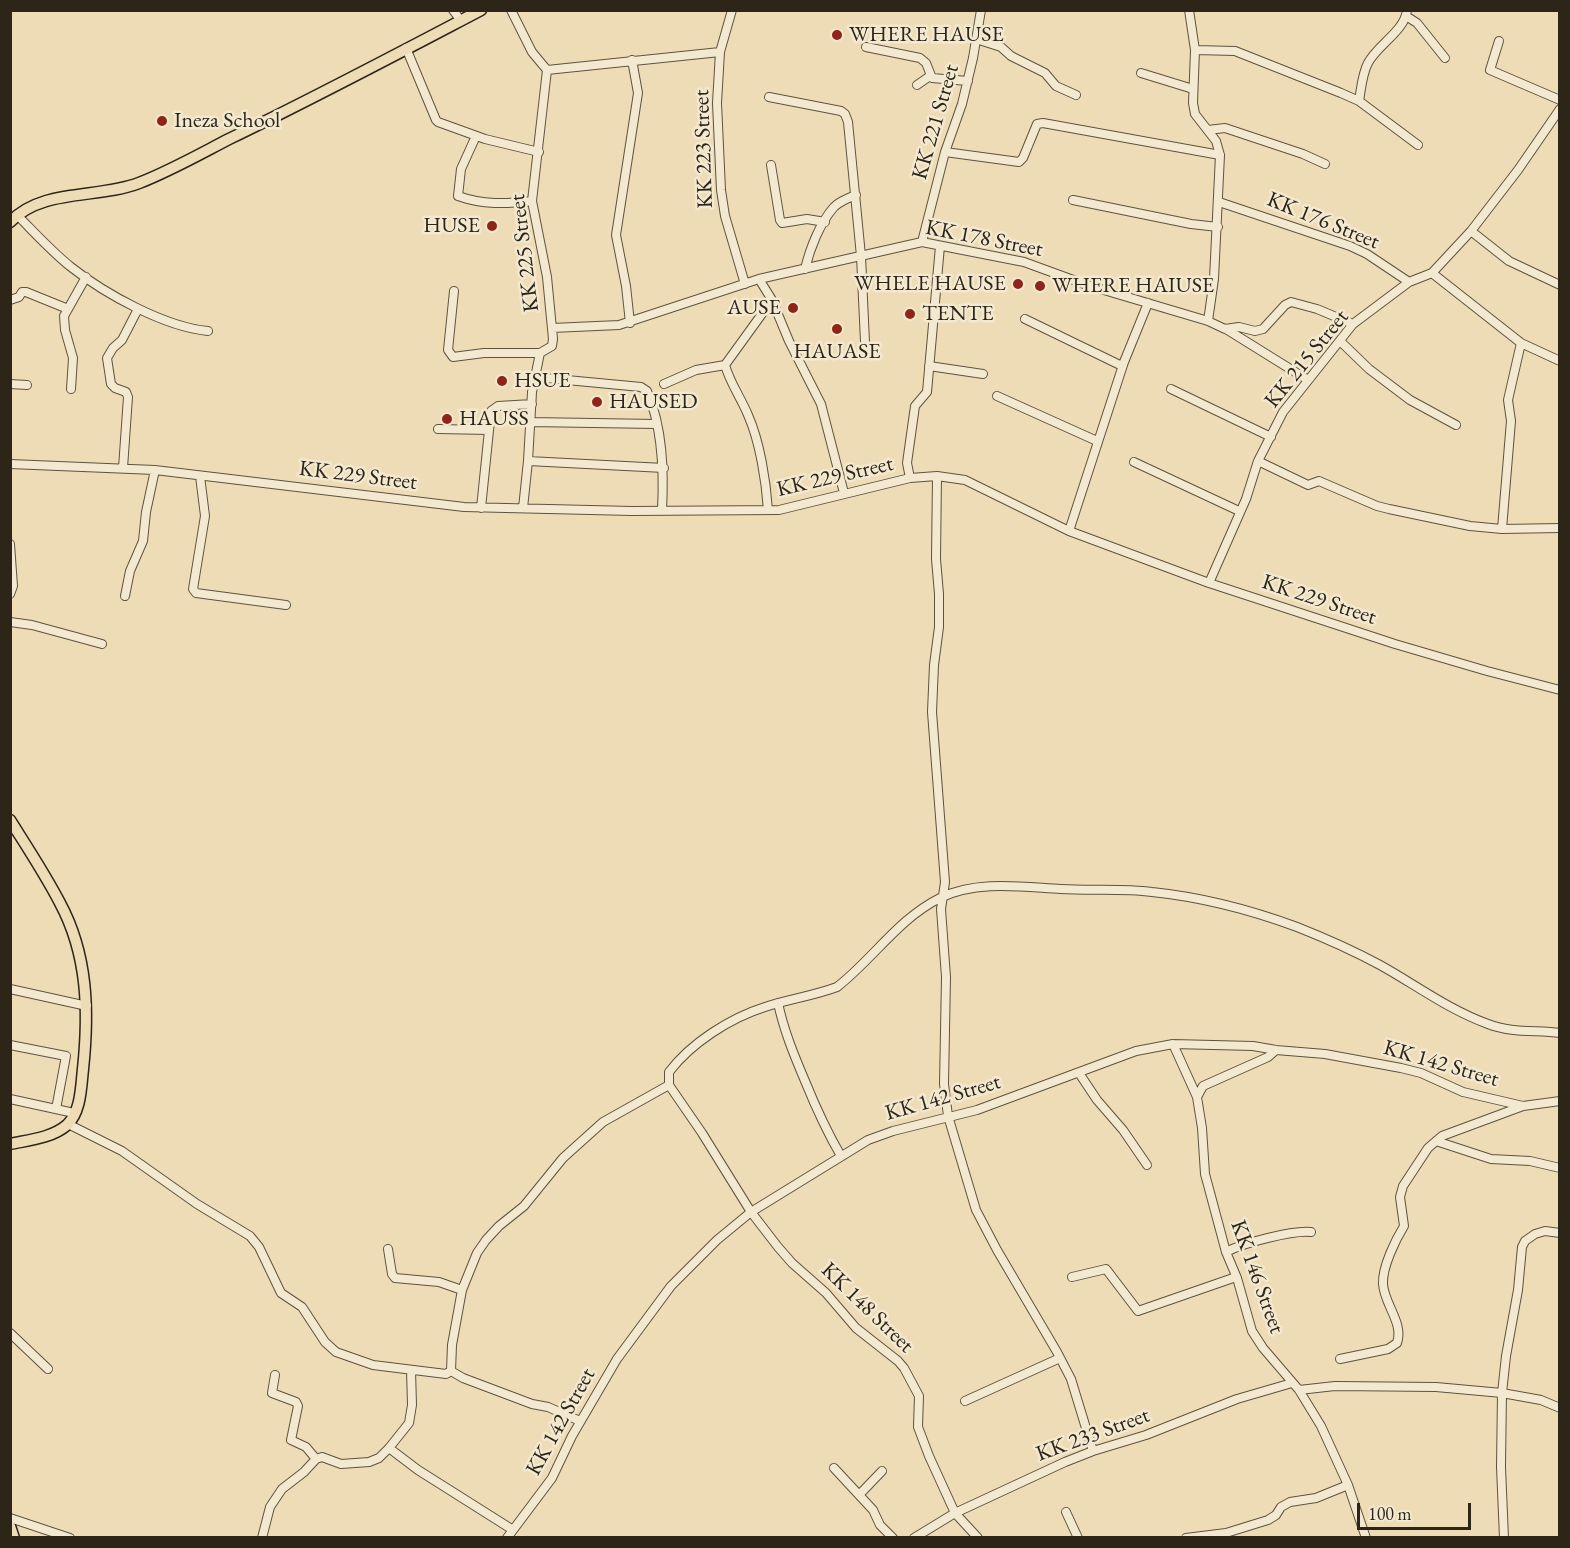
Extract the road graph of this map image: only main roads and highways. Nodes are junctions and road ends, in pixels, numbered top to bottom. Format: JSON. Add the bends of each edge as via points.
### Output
{"nodes":[{"id":1,"x":481,"y":10,"type":"edge"},
{"id":2,"x":14,"y":218,"type":"edge"},
{"id":3,"x":10,"y":820,"type":"edge"},
{"id":4,"x":10,"y":1143,"type":"edge"},
{"id":5,"x":10,"y":1526,"type":"edge"},
{"id":6,"x":14,"y":1538,"type":"edge"}],
"edges":[{"from":1,"to":2,"type":"main road","via":[[279,116],[140,183],[45,201]]},
{"from":3,"to":4,"type":"main road","via":[[61,904],[71,928],[81,960],[87,1006],[80,1098],[68,1124],[42,1137]]},
{"from":5,"to":6,"type":"main road"}]}
